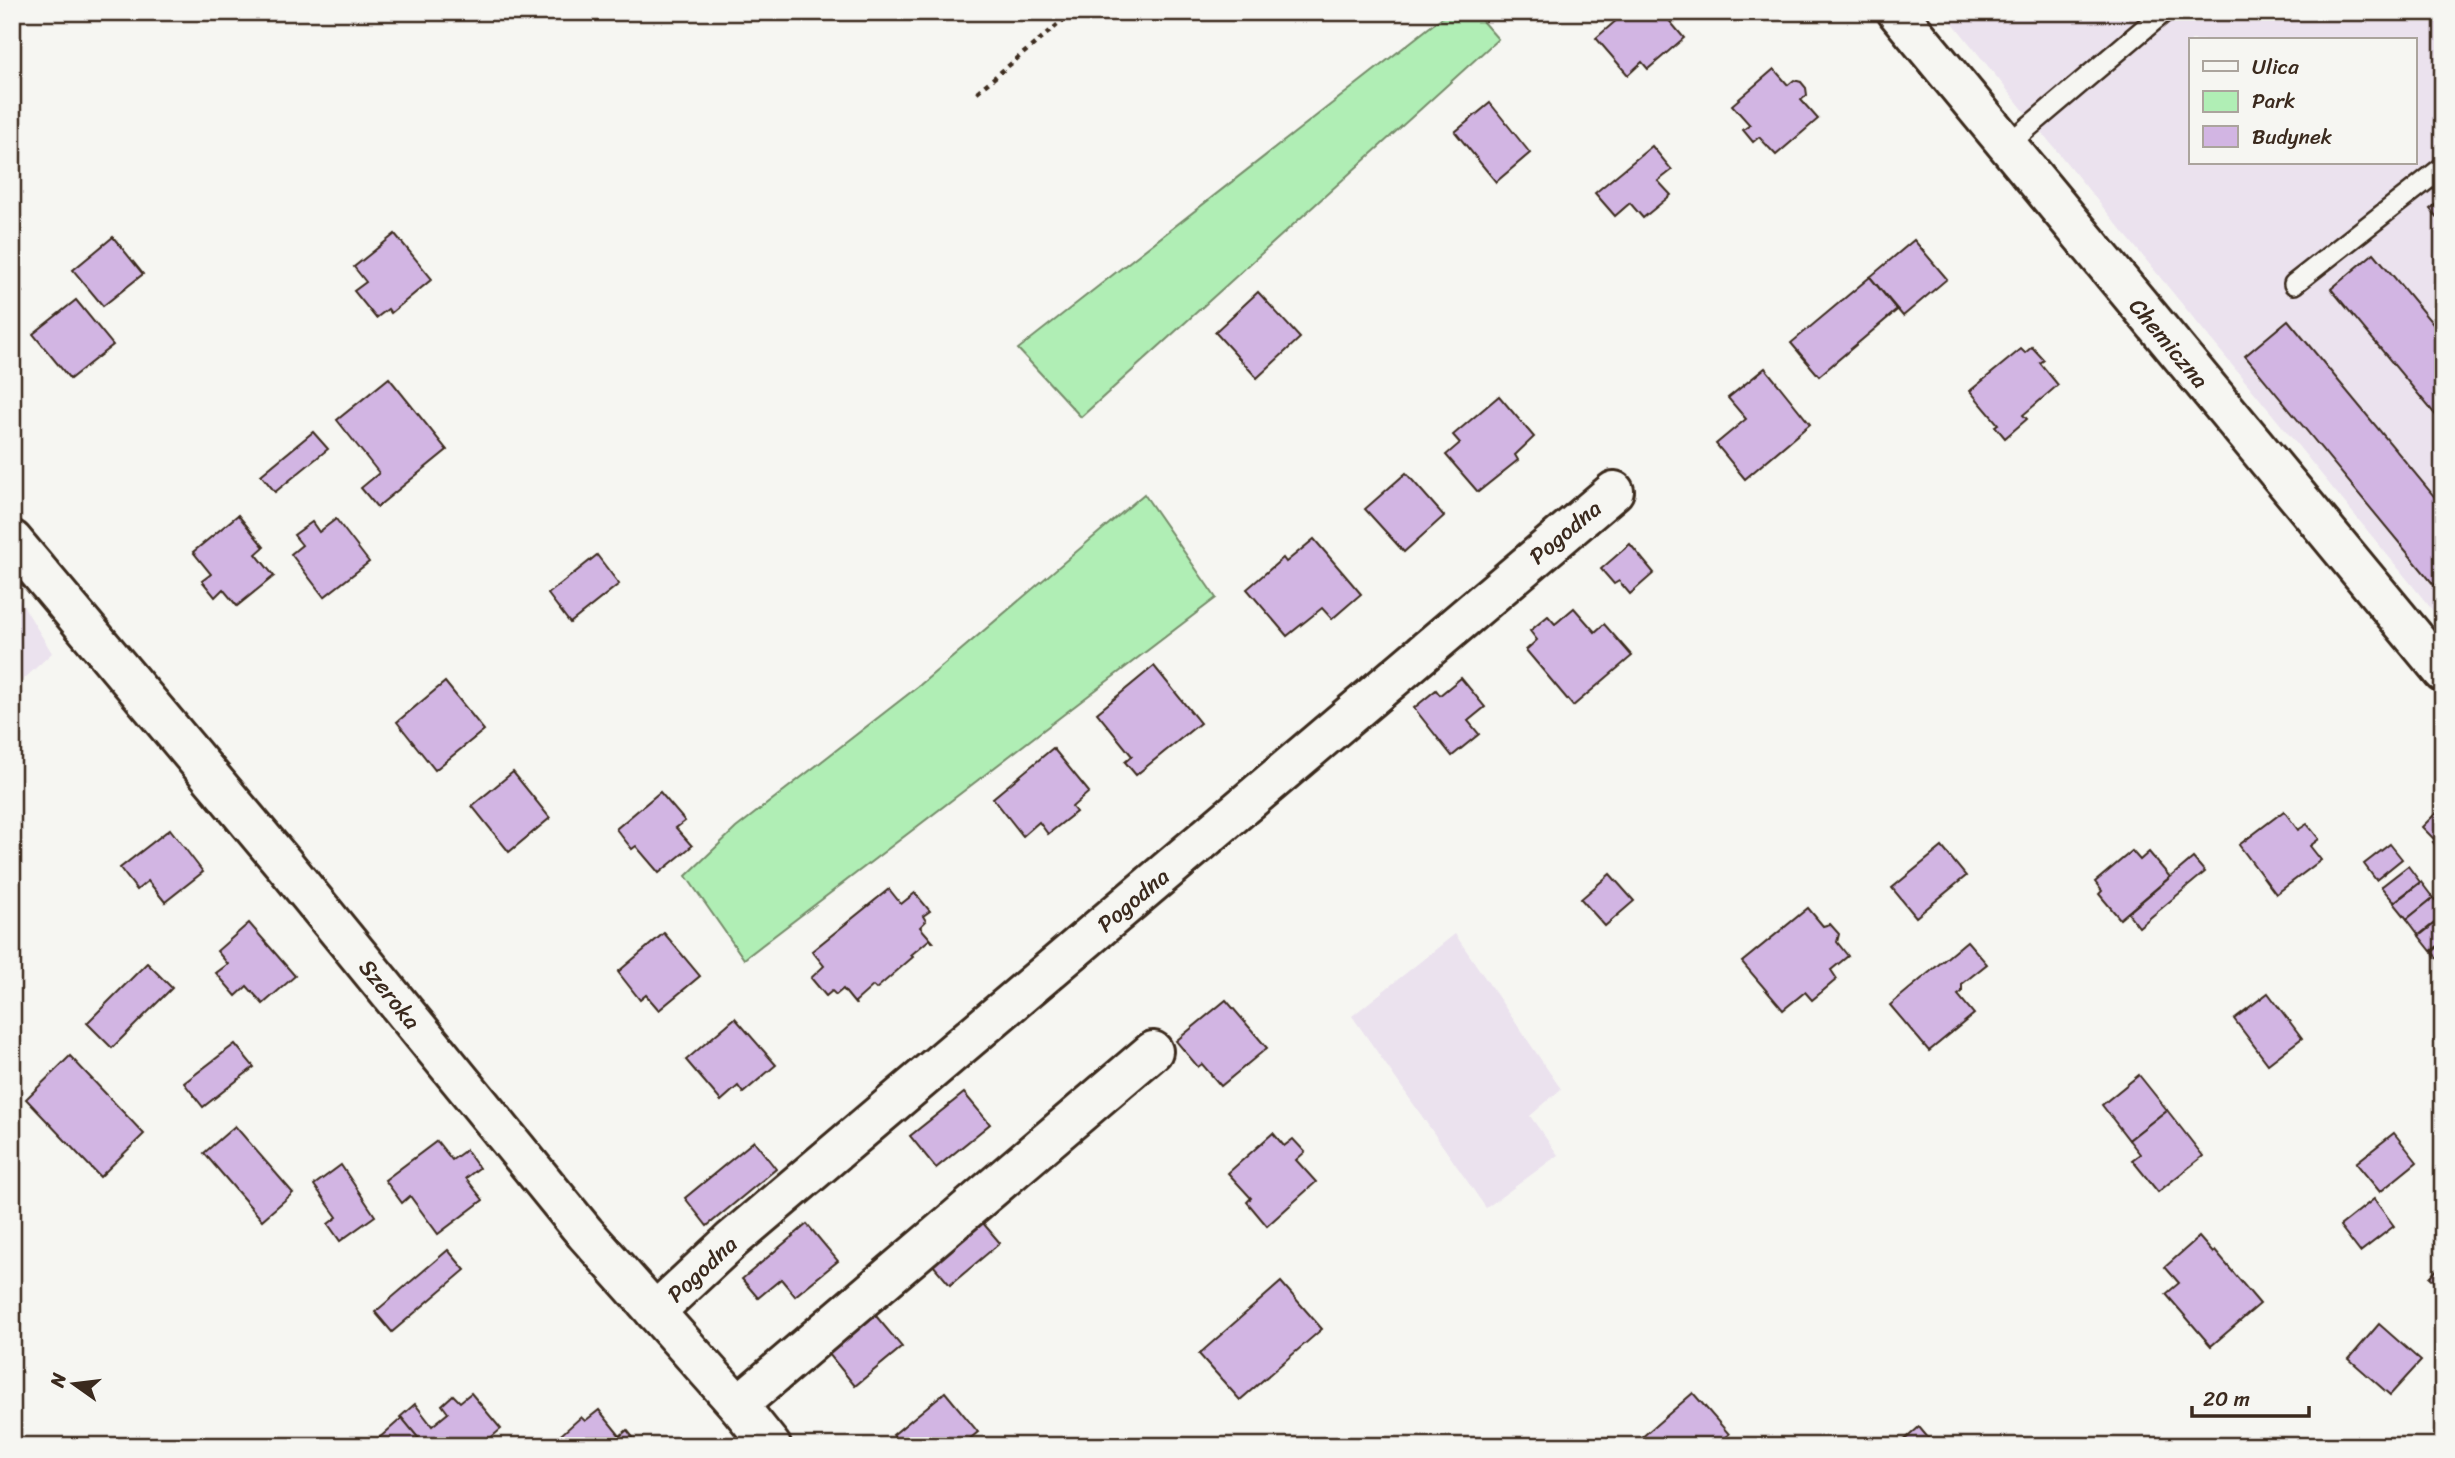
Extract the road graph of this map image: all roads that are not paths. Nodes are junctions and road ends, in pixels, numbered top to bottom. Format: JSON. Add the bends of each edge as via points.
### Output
{"nodes":[{"id":1,"x":1897,"y":12,"type":"edge"},
{"id":2,"x":2164,"y":12,"type":"edge"},
{"id":3,"x":2006,"y":146,"type":"junction"},
{"id":4,"x":2443,"y":167,"type":"edge"},
{"id":5,"x":2294,"y":284,"type":"dead end"},
{"id":6,"x":1614,"y":491,"type":"dead end"},
{"id":7,"x":12,"y":540,"type":"edge"},
{"id":8,"x":2443,"y":672,"type":"edge"},
{"id":9,"x":1153,"y":1051,"type":"dead end"},
{"id":10,"x":655,"y":1312,"type":"junction"},
{"id":11,"x":737,"y":1405,"type":"junction"},
{"id":12,"x":771,"y":1446,"type":"edge"}],
"edges":[{"from":1,"to":3,"type":"street","name":"Chemiczna"},
{"from":2,"to":3,"type":"lane"},
{"from":3,"to":8,"type":"street","name":"Chemiczna"},
{"from":4,"to":5,"type":"lane"},
{"from":6,"to":10,"type":"street","name":"Pogodna","via":[[732,1240]]},
{"from":7,"to":10,"type":"street","name":"Szeroka"},
{"from":9,"to":11,"type":"street"},
{"from":10,"to":11,"type":"street","name":"Szeroka"},
{"from":11,"to":12,"type":"street","name":"Szeroka"}]}
